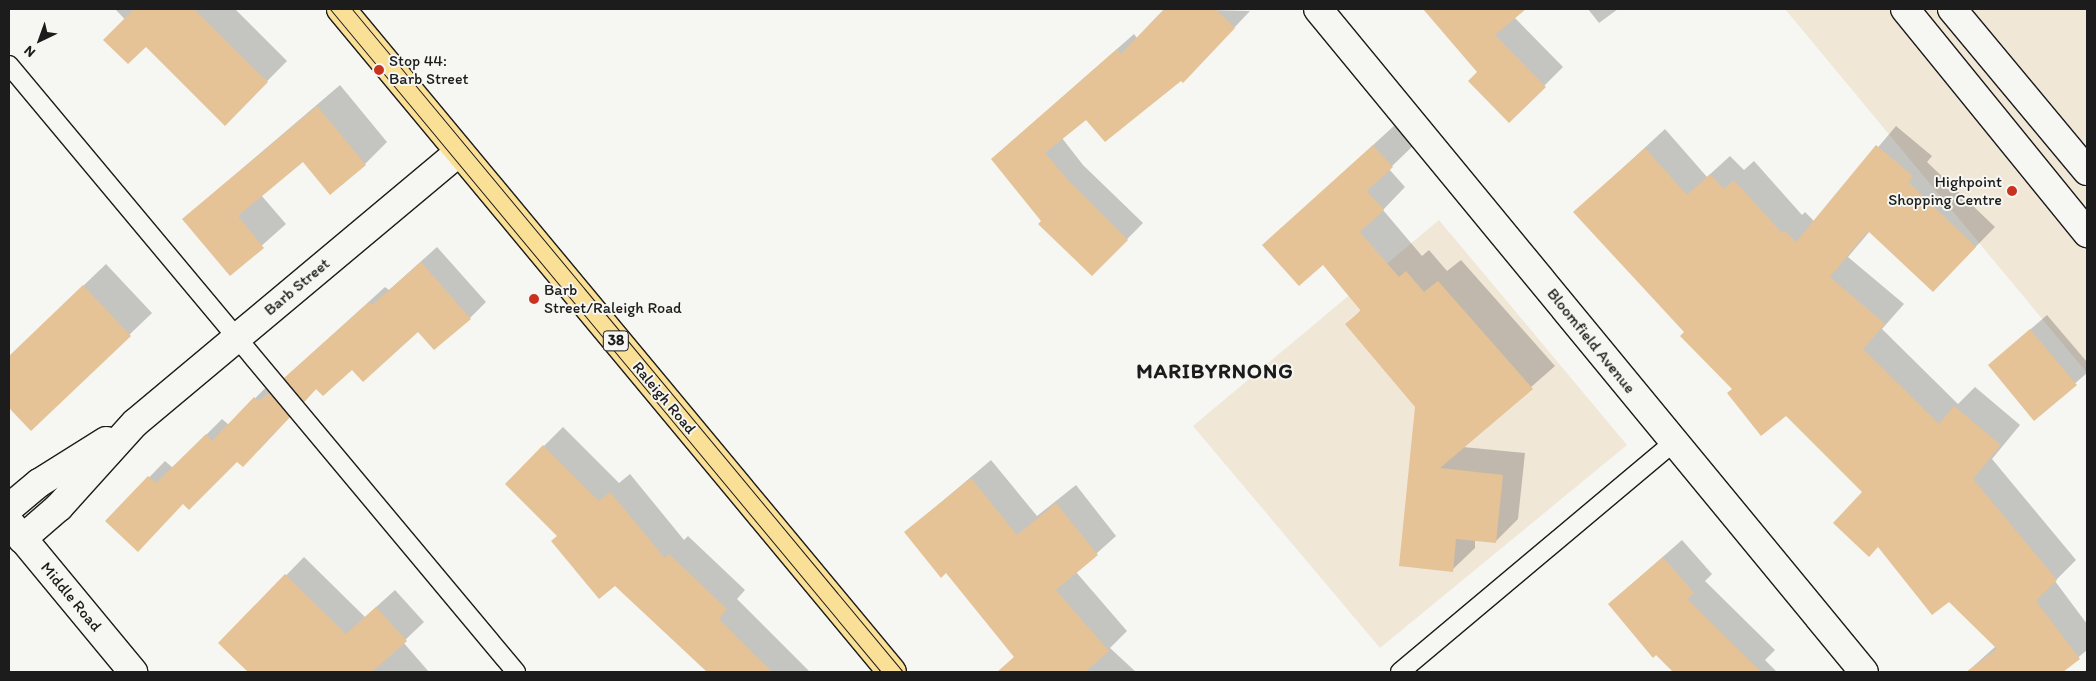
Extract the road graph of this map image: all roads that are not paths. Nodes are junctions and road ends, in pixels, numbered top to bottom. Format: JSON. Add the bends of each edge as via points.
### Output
{"nodes":[{"id":1,"x":341,"y":9,"type":"edge"},
{"id":2,"x":1318,"y":9,"type":"edge"},
{"id":3,"x":1905,"y":9,"type":"edge"},
{"id":4,"x":1952,"y":9,"type":"edge"},
{"id":5,"x":9,"y":65,"type":"edge"},
{"id":6,"x":459,"y":152,"type":"junction"},
{"id":7,"x":2087,"y":171,"type":"edge"},
{"id":8,"x":2087,"y":233,"type":"edge"},
{"id":9,"x":237,"y":338,"type":"junction"},
{"id":10,"x":135,"y":423,"type":"junction"},
{"id":11,"x":1674,"y":442,"type":"junction"},
{"id":12,"x":9,"y":508,"type":"edge"},
{"id":13,"x":15,"y":530,"type":"edge"},
{"id":14,"x":133,"y":672,"type":"edge"},
{"id":15,"x":516,"y":672,"type":"edge"},
{"id":16,"x":892,"y":672,"type":"edge"},
{"id":17,"x":1400,"y":672,"type":"edge"},
{"id":18,"x":1864,"y":672,"type":"edge"}],
"edges":[{"from":1,"to":6,"type":"main road","name":"Raleigh Road","number":"38"},
{"from":2,"to":11,"type":"street","name":"Bloomfield Avenue"},
{"from":3,"to":8,"type":"street"},
{"from":4,"to":7,"type":"street"},
{"from":5,"to":9,"type":"lane"},
{"from":6,"to":9,"type":"street","name":"Barb Street"},
{"from":6,"to":16,"type":"main road","name":"Raleigh Road","number":"38"},
{"from":9,"to":10,"type":"street","name":"Barb Street"},
{"from":9,"to":15,"type":"lane"},
{"from":10,"to":12,"type":"street","name":"Barb Street","via":[[39,483]]},
{"from":10,"to":13,"type":"street","name":"Barb Street","via":[[58,506]]},
{"from":11,"to":17,"type":"lane"},
{"from":11,"to":18,"type":"street","name":"Bloomfield Avenue"},
{"from":13,"to":14,"type":"street","name":"Middle Road"}]}
